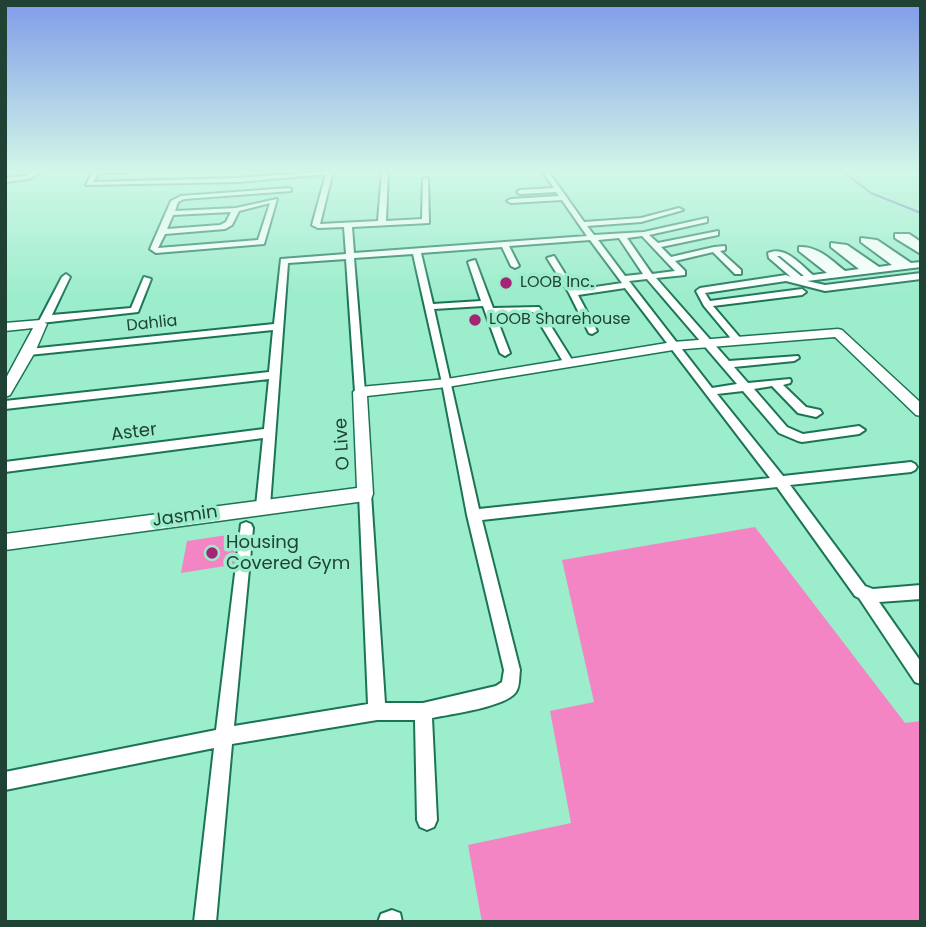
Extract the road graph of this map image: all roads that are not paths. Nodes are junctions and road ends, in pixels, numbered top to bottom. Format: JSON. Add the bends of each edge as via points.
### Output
{"nodes":[{"id":1,"x":169,"y":214,"type":"edge"},
{"id":2,"x":234,"y":214,"type":"edge"},
{"id":3,"x":270,"y":214,"type":"edge"},
{"id":4,"x":319,"y":214,"type":"edge"},
{"id":5,"x":383,"y":214,"type":"edge"},
{"id":6,"x":426,"y":214,"type":"edge"},
{"id":7,"x":575,"y":214,"type":"edge"},
{"id":8,"x":662,"y":214,"type":"edge"},
{"id":9,"x":704,"y":220,"type":"dead end"},
{"id":10,"x":382,"y":224,"type":"junction"},
{"id":11,"x":582,"y":224,"type":"junction"},
{"id":12,"x":348,"y":226,"type":"junction"},
{"id":13,"x":162,"y":232,"type":"junction"},
{"id":14,"x":715,"y":233,"type":"dead end"},
{"id":15,"x":644,"y":234,"type":"junction"},
{"id":16,"x":621,"y":235,"type":"junction"},
{"id":17,"x":593,"y":238,"type":"junction"},
{"id":18,"x":505,"y":244,"type":"junction"},
{"id":19,"x":921,"y":245,"type":"edge"},
{"id":20,"x":656,"y":246,"type":"junction"},
{"id":21,"x":416,"y":251,"type":"junction"},
{"id":22,"x":921,"y":252,"type":"edge"},
{"id":23,"x":349,"y":256,"type":"junction"},
{"id":24,"x":551,"y":258,"type":"dead end"},
{"id":25,"x":670,"y":260,"type":"junction"},
{"id":26,"x":471,"y":262,"type":"dead end"},
{"id":27,"x":921,"y":264,"type":"edge"},
{"id":28,"x":911,"y":265,"type":"junction"},
{"id":29,"x":515,"y":266,"type":"dead end"},
{"id":30,"x":900,"y":267,"type":"junction"},
{"id":31,"x":877,"y":270,"type":"junction"},
{"id":32,"x":867,"y":271,"type":"junction"},
{"id":33,"x":738,"y":272,"type":"dead end"},
{"id":34,"x":843,"y":273,"type":"junction"},
{"id":35,"x":833,"y":274,"type":"junction"},
{"id":36,"x":921,"y":276,"type":"edge"},
{"id":37,"x":66,"y":277,"type":"dead end"},
{"id":38,"x":811,"y":277,"type":"dead end"},
{"id":39,"x":651,"y":278,"type":"junction"},
{"id":40,"x":147,"y":279,"type":"dead end"},
{"id":41,"x":626,"y":282,"type":"junction"},
{"id":42,"x":802,"y":292,"type":"dead end"},
{"id":43,"x":573,"y":293,"type":"junction"},
{"id":44,"x":707,"y":304,"type":"junction"},
{"id":45,"x":430,"y":307,"type":"junction"},
{"id":46,"x":488,"y":307,"type":"junction"},
{"id":47,"x":44,"y":321,"type":"junction"},
{"id":48,"x":5,"y":327,"type":"edge"},
{"id":49,"x":277,"y":327,"type":"junction"},
{"id":50,"x":592,"y":331,"type":"dead end"},
{"id":51,"x":737,"y":341,"type":"junction"},
{"id":52,"x":706,"y":343,"type":"junction"},
{"id":53,"x":673,"y":346,"type":"junction"},
{"id":54,"x":29,"y":352,"type":"junction"},
{"id":55,"x":505,"y":353,"type":"dead end"},
{"id":56,"x":793,"y":358,"type":"dead end"},
{"id":57,"x":569,"y":363,"type":"junction"},
{"id":58,"x":725,"y":365,"type":"junction"},
{"id":59,"x":275,"y":375,"type":"junction"},
{"id":60,"x":447,"y":383,"type":"junction"},
{"id":61,"x":744,"y":388,"type":"junction"},
{"id":62,"x":5,"y":392,"type":"edge"},
{"id":63,"x":360,"y":392,"type":"junction"},
{"id":64,"x":709,"y":392,"type":"junction"},
{"id":65,"x":5,"y":405,"type":"edge"},
{"id":66,"x":921,"y":411,"type":"edge"},
{"id":67,"x":816,"y":414,"type":"dead end"},
{"id":68,"x":859,"y":430,"type":"dead end"},
{"id":69,"x":267,"y":433,"type":"junction"},
{"id":70,"x":5,"y":467,"type":"edge"},
{"id":71,"x":911,"y":467,"type":"dead end"},
{"id":72,"x":780,"y":481,"type":"junction"},
{"id":73,"x":365,"y":494,"type":"junction"},
{"id":74,"x":263,"y":506,"type":"junction"},
{"id":75,"x":474,"y":515,"type":"junction"},
{"id":76,"x":246,"y":528,"type":"dead end"},
{"id":77,"x":5,"y":542,"type":"edge"},
{"id":78,"x":921,"y":592,"type":"edge"},
{"id":79,"x":866,"y":596,"type":"junction"},
{"id":80,"x":921,"y":676,"type":"edge"},
{"id":81,"x":377,"y":711,"type":"junction"},
{"id":82,"x":423,"y":712,"type":"junction"},
{"id":83,"x":223,"y":737,"type":"junction"},
{"id":84,"x":5,"y":781,"type":"edge"},
{"id":85,"x":428,"y":820,"type":"dead end"},
{"id":86,"x":205,"y":922,"type":"edge"}],
"edges":[{"from":1,"to":13,"type":"street"},
{"from":2,"to":13,"type":"street","via":[[222,227]]},
{"from":3,"to":13,"type":"street","via":[[261,242],[156,251]]},
{"from":4,"to":12,"type":"street","via":[[316,226]]},
{"from":5,"to":10,"type":"street"},
{"from":6,"to":10,"type":"street","via":[[426,221]]},
{"from":7,"to":11,"type":"street"},
{"from":8,"to":11,"type":"street"},
{"from":9,"to":15,"type":"street"},
{"from":10,"to":12,"type":"street"},
{"from":11,"to":17,"type":"street"},
{"from":12,"to":23,"type":"street"},
{"from":14,"to":20,"type":"street"},
{"from":15,"to":16,"type":"street"},
{"from":15,"to":20,"type":"street"},
{"from":16,"to":17,"type":"street"},
{"from":16,"to":39,"type":"street"},
{"from":17,"to":18,"type":"street"},
{"from":17,"to":41,"type":"street"},
{"from":18,"to":21,"type":"street"},
{"from":18,"to":29,"type":"street"},
{"from":19,"to":22,"type":"street","via":[[898,236]]},
{"from":20,"to":25,"type":"street"},
{"from":21,"to":23,"type":"street"},
{"from":21,"to":45,"type":"street"},
{"from":23,"to":49,"type":"street","via":[[284,261]]},
{"from":23,"to":63,"type":"street"},
{"from":24,"to":43,"type":"street"},
{"from":25,"to":33,"type":"street","via":[[718,248]]},
{"from":25,"to":39,"type":"street","via":[[681,274]]},
{"from":26,"to":46,"type":"street"},
{"from":27,"to":28,"type":"street"},
{"from":28,"to":30,"type":"street"},
{"from":28,"to":30,"type":"street","via":[[864,240]]},
{"from":30,"to":31,"type":"street"},
{"from":31,"to":32,"type":"street"},
{"from":31,"to":32,"type":"street","via":[[834,245]]},
{"from":32,"to":34,"type":"street"},
{"from":34,"to":35,"type":"street"},
{"from":34,"to":35,"type":"street","via":[[812,250],[802,249]]},
{"from":35,"to":38,"type":"street"},
{"from":36,"to":44,"type":"street","via":[[825,288],[786,278],[702,290]]},
{"from":37,"to":47,"type":"street"},
{"from":39,"to":41,"type":"street"},
{"from":39,"to":52,"type":"street"},
{"from":40,"to":47,"type":"street","via":[[135,310]]},
{"from":41,"to":43,"type":"street"},
{"from":41,"to":53,"type":"street"},
{"from":42,"to":44,"type":"street"},
{"from":43,"to":50,"type":"street"},
{"from":44,"to":51,"type":"street"},
{"from":45,"to":46,"type":"street"},
{"from":45,"to":60,"type":"street"},
{"from":46,"to":55,"type":"street"},
{"from":46,"to":57,"type":"street","via":[[537,309]]},
{"from":47,"to":48,"type":"street"},
{"from":47,"to":54,"type":"street"},
{"from":49,"to":54,"type":"street","name":"Dahlia"},
{"from":49,"to":59,"type":"street"},
{"from":51,"to":52,"type":"street"},
{"from":51,"to":66,"type":"street","via":[[838,332]]},
{"from":52,"to":53,"type":"street"},
{"from":52,"to":58,"type":"street"},
{"from":53,"to":57,"type":"street"},
{"from":53,"to":64,"type":"street"},
{"from":54,"to":62,"type":"street"},
{"from":56,"to":58,"type":"street"},
{"from":57,"to":60,"type":"street"},
{"from":58,"to":61,"type":"street"},
{"from":59,"to":65,"type":"street"},
{"from":59,"to":69,"type":"street"},
{"from":60,"to":63,"type":"street"},
{"from":60,"to":75,"type":"street"},
{"from":61,"to":64,"type":"street"},
{"from":61,"to":67,"type":"street","via":[[780,382],[802,410]]},
{"from":61,"to":68,"type":"street","via":[[792,435],[829,436]]},
{"from":63,"to":73,"type":"street","name":"O Live"},
{"from":64,"to":72,"type":"street"},
{"from":69,"to":70,"type":"street","name":"Aster"},
{"from":69,"to":74,"type":"street"},
{"from":71,"to":72,"type":"street"},
{"from":72,"to":75,"type":"street"},
{"from":72,"to":79,"type":"street"},
{"from":73,"to":74,"type":"street","name":"Jasmin"},
{"from":73,"to":81,"type":"street"},
{"from":74,"to":77,"type":"street","name":"Jasmin"},
{"from":75,"to":82,"type":"street","via":[[512,670],[510,687],[499,695]]},
{"from":76,"to":83,"type":"street"},
{"from":78,"to":79,"type":"street"},
{"from":79,"to":80,"type":"street"},
{"from":81,"to":82,"type":"street"},
{"from":81,"to":83,"type":"street"},
{"from":82,"to":85,"type":"street"},
{"from":83,"to":84,"type":"street"},
{"from":83,"to":86,"type":"street"}]}
